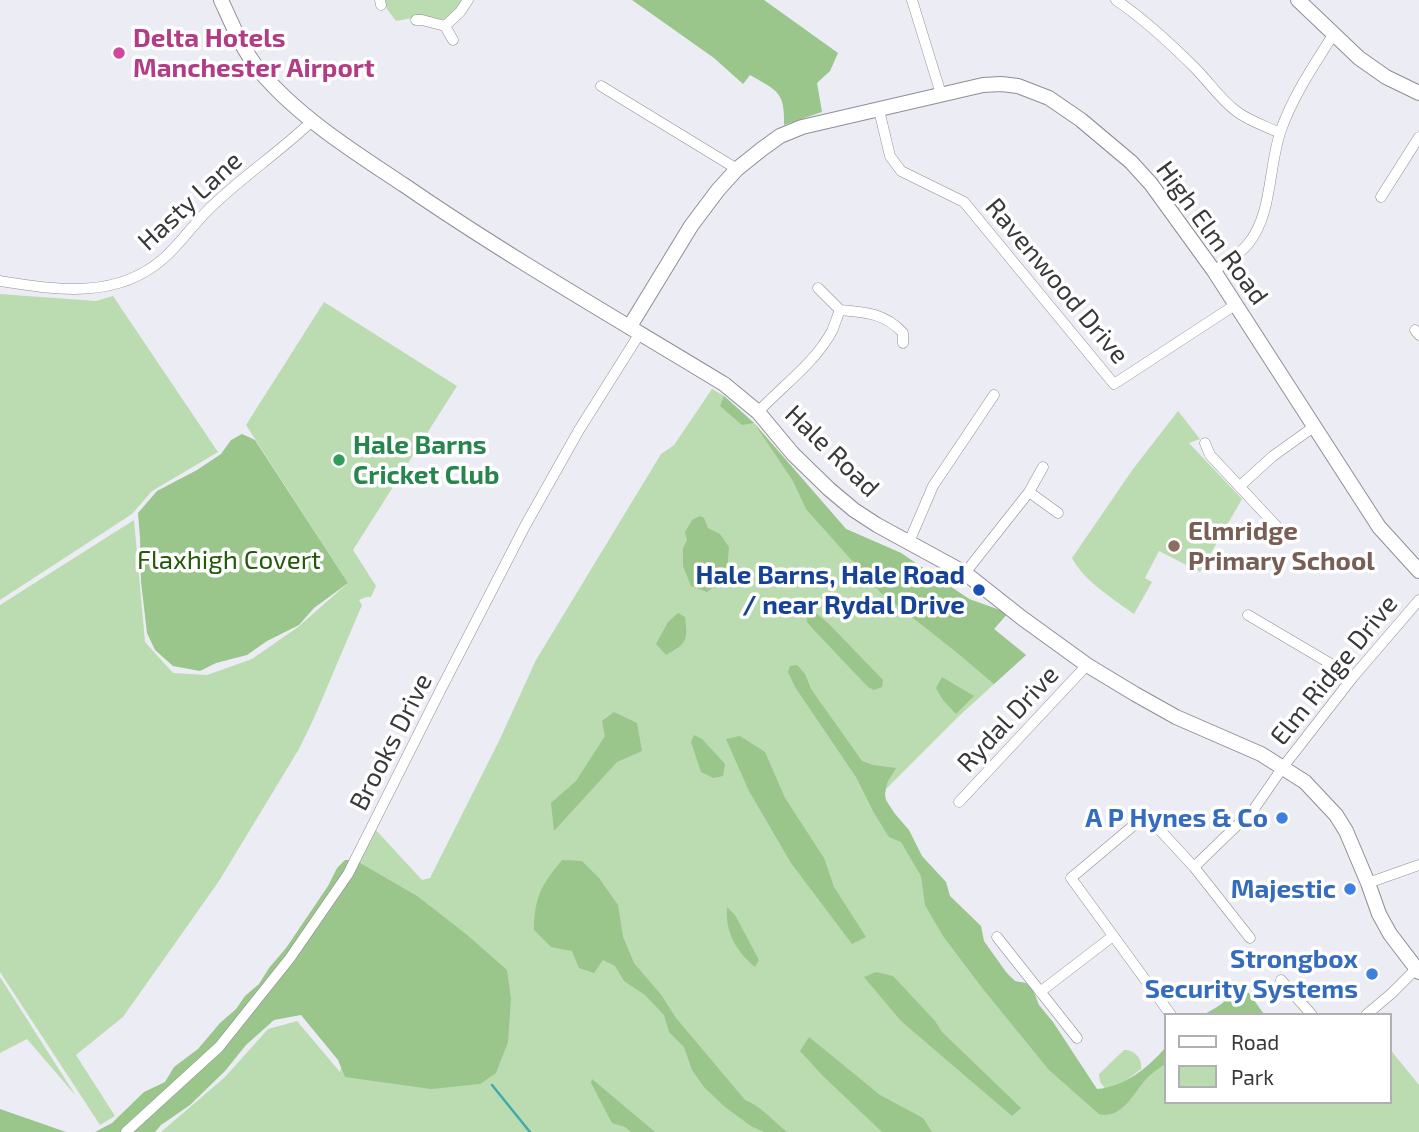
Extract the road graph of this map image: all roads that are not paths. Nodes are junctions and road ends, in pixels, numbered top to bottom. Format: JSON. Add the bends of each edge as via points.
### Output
{"nodes":[{"id":1,"x":221,"y":0,"type":"edge"},
{"id":2,"x":468,"y":0,"type":"edge"},
{"id":3,"x":912,"y":0,"type":"edge"},
{"id":4,"x":1116,"y":0,"type":"edge"},
{"id":5,"x":1298,"y":0,"type":"edge"},
{"id":6,"x":416,"y":20,"type":"dead end"},
{"id":7,"x":445,"y":26,"type":"junction"},
{"id":8,"x":1333,"y":35,"type":"junction"},
{"id":9,"x":453,"y":40,"type":"dead end"},
{"id":10,"x":601,"y":86,"type":"dead end"},
{"id":11,"x":1419,"y":93,"type":"edge"},
{"id":12,"x":941,"y":94,"type":"junction"},
{"id":13,"x":879,"y":110,"type":"junction"},
{"id":14,"x":313,"y":120,"type":"junction"},
{"id":15,"x":1280,"y":133,"type":"junction"},
{"id":16,"x":1419,"y":137,"type":"edge"},
{"id":17,"x":737,"y":169,"type":"junction"},
{"id":18,"x":1381,"y":197,"type":"dead end"},
{"id":19,"x":1214,"y":271,"type":"junction"},
{"id":20,"x":0,"y":281,"type":"edge"},
{"id":21,"x":818,"y":288,"type":"dead end"},
{"id":22,"x":1235,"y":305,"type":"junction"},
{"id":23,"x":839,"y":310,"type":"junction"},
{"id":24,"x":635,"y":330,"type":"junction"},
{"id":25,"x":903,"y":343,"type":"dead end"},
{"id":26,"x":994,"y":394,"type":"dead end"},
{"id":27,"x":758,"y":412,"type":"junction"},
{"id":28,"x":1315,"y":426,"type":"junction"},
{"id":29,"x":1205,"y":443,"type":"dead end"},
{"id":30,"x":1044,"y":467,"type":"dead end"},
{"id":31,"x":1240,"y":486,"type":"junction"},
{"id":32,"x":1029,"y":492,"type":"junction"},
{"id":33,"x":1058,"y":513,"type":"dead end"},
{"id":34,"x":1281,"y":531,"type":"dead end"},
{"id":35,"x":909,"y":542,"type":"junction"},
{"id":36,"x":1419,"y":571,"type":"edge"},
{"id":37,"x":965,"y":573,"type":"junction"},
{"id":38,"x":1419,"y":600,"type":"edge"},
{"id":39,"x":1248,"y":615,"type":"dead end"},
{"id":40,"x":1087,"y":665,"type":"junction"},
{"id":41,"x":1353,"y":677,"type":"junction"},
{"id":42,"x":1283,"y":768,"type":"junction"},
{"id":43,"x":959,"y":802,"type":"dead end"},
{"id":44,"x":1419,"y":865,"type":"edge"},
{"id":45,"x":1194,"y":867,"type":"junction"},
{"id":46,"x":1368,"y":883,"type":"junction"},
{"id":47,"x":1112,"y":936,"type":"junction"},
{"id":48,"x":997,"y":937,"type":"dead end"},
{"id":49,"x":1250,"y":938,"type":"dead end"},
{"id":50,"x":1418,"y":971,"type":"edge"},
{"id":51,"x":1281,"y":980,"type":"dead end"},
{"id":52,"x":1040,"y":992,"type":"junction"},
{"id":53,"x":1170,"y":1013,"type":"edge"},
{"id":54,"x":1310,"y":1013,"type":"edge"},
{"id":55,"x":1368,"y":1013,"type":"edge"},
{"id":56,"x":1077,"y":1038,"type":"dead end"},
{"id":57,"x":126,"y":1132,"type":"edge"}],
"edges":[{"from":1,"to":14,"type":"main road","name":"Hale Road","via":[[258,69]]},
{"from":2,"to":7,"type":"street"},
{"from":3,"to":12,"type":"street"},
{"from":4,"to":15,"type":"street","via":[[1171,45],[1237,112]]},
{"from":5,"to":8,"type":"main road"},
{"from":6,"to":7,"type":"street"},
{"from":7,"to":9,"type":"street"},
{"from":8,"to":11,"type":"main road","via":[[1387,77]]},
{"from":8,"to":15,"type":"street"},
{"from":10,"to":17,"type":"street"},
{"from":12,"to":13,"type":"main road","name":"High Elm Road"},
{"from":12,"to":19,"type":"main road","name":"High Elm Road","via":[[1001,84],[1049,98],[1131,162]]},
{"from":13,"to":17,"type":"main road","name":"High Elm Road","via":[[780,135]]},
{"from":13,"to":22,"type":"street","name":"Ravenwood Drive","via":[[890,156],[901,171],[964,202],[1114,384]]},
{"from":14,"to":20,"type":"street","name":"Hasty Lane","via":[[209,208],[163,260],[141,274],[120,283],[76,290]]},
{"from":14,"to":24,"type":"main road","name":"Hale Road","via":[[448,215]]},
{"from":15,"to":19,"type":"street","via":[[1256,232],[1246,247]]},
{"from":16,"to":18,"type":"street"},
{"from":17,"to":24,"type":"main road","name":"High Elm Road","via":[[691,226]]},
{"from":19,"to":22,"type":"main road","name":"High Elm Road"},
{"from":21,"to":23,"type":"street"},
{"from":22,"to":28,"type":"main road","name":"High Elm Road"},
{"from":23,"to":25,"type":"street","via":[[883,318],[903,332]]},
{"from":23,"to":27,"type":"street","via":[[815,355]]},
{"from":24,"to":27,"type":"main road","name":"Hale Road","via":[[724,384]]},
{"from":24,"to":57,"type":"street","name":"Brooks Drive","via":[[526,526],[348,874],[290,958],[219,1047]]},
{"from":26,"to":35,"type":"street","via":[[933,486]]},
{"from":27,"to":35,"type":"main road","name":"Hale Road","via":[[829,489],[854,510]]},
{"from":28,"to":31,"type":"street"},
{"from":28,"to":36,"type":"main road","name":"High Elm Road","via":[[1379,527]]},
{"from":29,"to":31,"type":"street","via":[[1210,455]]},
{"from":30,"to":32,"type":"street"},
{"from":31,"to":34,"type":"street"},
{"from":32,"to":33,"type":"street"},
{"from":32,"to":37,"type":"street"},
{"from":35,"to":37,"type":"main road","name":"Hale Road"},
{"from":37,"to":40,"type":"main road","name":"Hale Road"},
{"from":38,"to":41,"type":"street","name":"Elm Ridge Drive"},
{"from":39,"to":41,"type":"street"},
{"from":40,"to":42,"type":"main road","name":"Hale Road","via":[[1176,717]]},
{"from":40,"to":43,"type":"street","name":"Rydal Drive"},
{"from":41,"to":42,"type":"street","name":"Elm Ridge Drive"},
{"from":42,"to":45,"type":"street","name":"Elm Ridge Drive","via":[[1254,809]]},
{"from":42,"to":46,"type":"main road","name":"Hale Road","via":[[1305,782],[1336,816]]},
{"from":44,"to":46,"type":"street"},
{"from":45,"to":47,"type":"street","via":[[1146,815],[1090,862],[1071,878]]},
{"from":45,"to":49,"type":"street"},
{"from":46,"to":50,"type":"main road","name":"Hale Road","via":[[1390,934]]},
{"from":47,"to":52,"type":"street"},
{"from":47,"to":53,"type":"street"},
{"from":48,"to":52,"type":"street"},
{"from":50,"to":55,"type":"street"},
{"from":51,"to":54,"type":"street"},
{"from":52,"to":56,"type":"street"}]}
